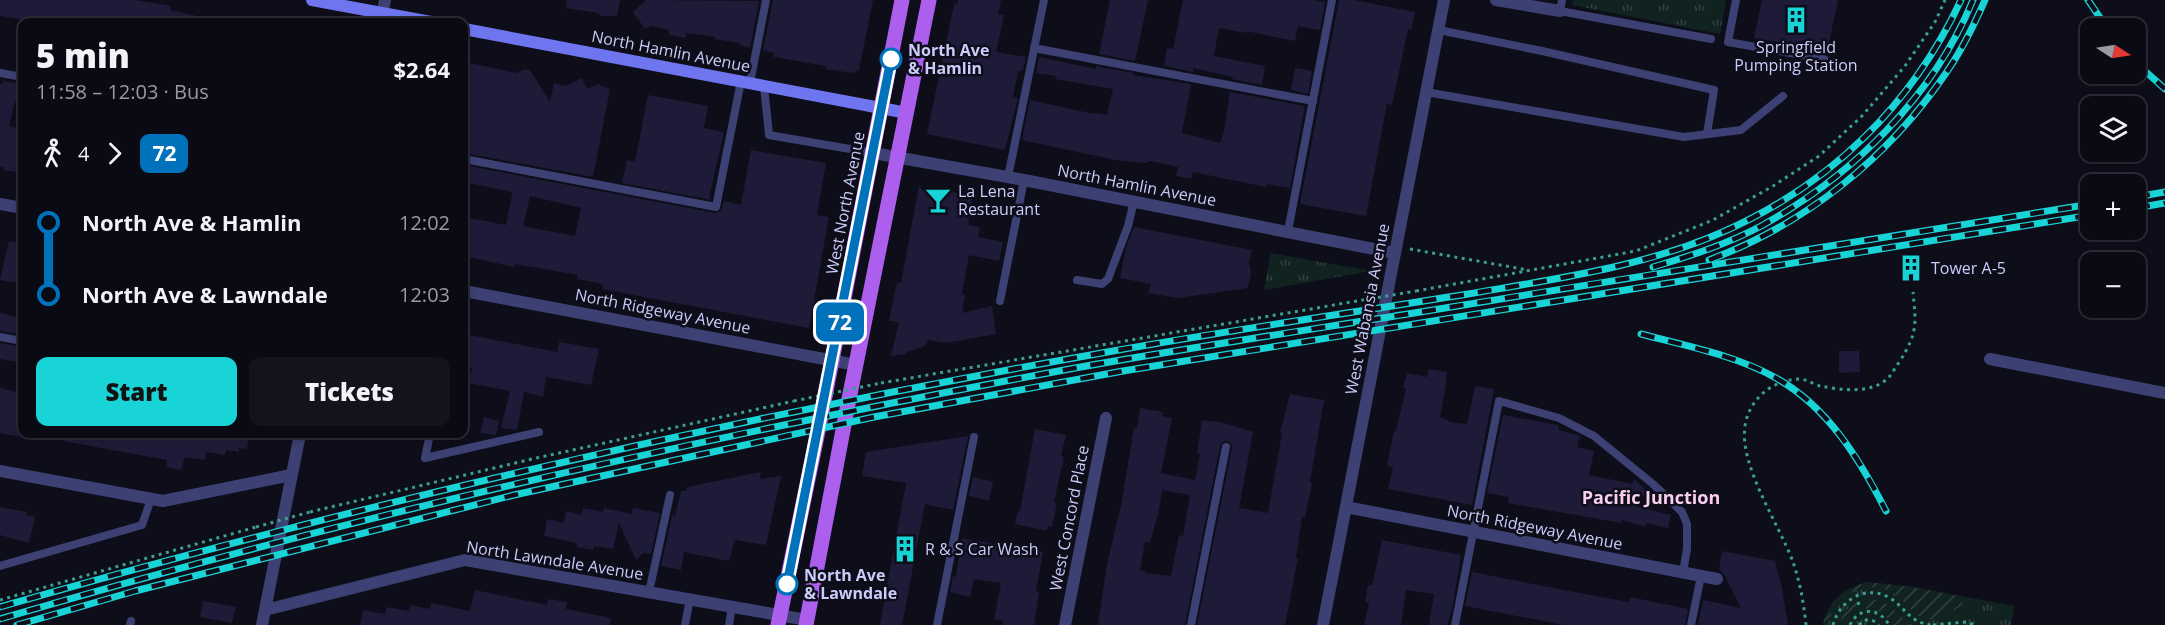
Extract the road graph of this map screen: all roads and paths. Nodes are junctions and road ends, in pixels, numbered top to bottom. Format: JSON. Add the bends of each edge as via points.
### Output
{"nodes":[{"id":1,"x":312,"y":0,"type":"edge"},
{"id":2,"x":385,"y":0,"type":"edge"},
{"id":3,"x":766,"y":0,"type":"edge"},
{"id":4,"x":902,"y":0,"type":"edge"},
{"id":5,"x":929,"y":0,"type":"edge"},
{"id":6,"x":1044,"y":0,"type":"edge"},
{"id":7,"x":1332,"y":0,"type":"edge"},
{"id":8,"x":1444,"y":0,"type":"edge"},
{"id":9,"x":1496,"y":0,"type":"edge"},
{"id":10,"x":1736,"y":0,"type":"edge"},
{"id":11,"x":1945,"y":0,"type":"edge"},
{"id":12,"x":1561,"y":6,"type":"edge"},
{"id":13,"x":381,"y":18,"type":"edge"},
{"id":14,"x":468,"y":30,"type":"edge"},
{"id":15,"x":1438,"y":30,"type":"junction"},
{"id":16,"x":1711,"y":39,"type":"dead end"},
{"id":17,"x":1034,"y":48,"type":"junction"},
{"id":18,"x":1824,"y":59,"type":"dead end"},
{"id":19,"x":0,"y":73,"type":"edge"},
{"id":20,"x":18,"y":76,"type":"edge"},
{"id":21,"x":746,"y":82,"type":"junction"},
{"id":22,"x":764,"y":86,"type":"junction"},
{"id":23,"x":1426,"y":92,"type":"junction"},
{"id":24,"x":1783,"y":96,"type":"dead end"},
{"id":25,"x":1313,"y":101,"type":"junction"},
{"id":26,"x":881,"y":108,"type":"junction"},
{"id":27,"x":907,"y":113,"type":"junction"},
{"id":28,"x":1707,"y":134,"type":"junction"},
{"id":29,"x":873,"y":153,"type":"junction"},
{"id":30,"x":898,"y":158,"type":"junction"},
{"id":31,"x":468,"y":160,"type":"edge"},
{"id":32,"x":1008,"y":177,"type":"junction"},
{"id":33,"x":1024,"y":180,"type":"junction"},
{"id":34,"x":1134,"y":201,"type":"junction"},
{"id":35,"x":0,"y":204,"type":"edge"},
{"id":36,"x":18,"y":207,"type":"edge"},
{"id":37,"x":1288,"y":231,"type":"junction"},
{"id":38,"x":1395,"y":249,"type":"junction"},
{"id":39,"x":1533,"y":271,"type":"junction"},
{"id":40,"x":1077,"y":280,"type":"dead end"},
{"id":41,"x":468,"y":292,"type":"edge"},
{"id":42,"x":1913,"y":292,"type":"dead end"},
{"id":43,"x":1000,"y":301,"type":"dead end"},
{"id":44,"x":0,"y":337,"type":"edge"},
{"id":45,"x":18,"y":340,"type":"edge"},
{"id":46,"x":1990,"y":358,"type":"dead end"},
{"id":47,"x":832,"y":360,"type":"junction"},
{"id":48,"x":856,"y":364,"type":"junction"},
{"id":49,"x":2165,"y":393,"type":"edge"},
{"id":50,"x":1106,"y":418,"type":"dead end"},
{"id":51,"x":539,"y":432,"type":"dead end"},
{"id":52,"x":974,"y":437,"type":"dead end"},
{"id":53,"x":299,"y":438,"type":"edge"},
{"id":54,"x":429,"y":438,"type":"edge"},
{"id":55,"x":1226,"y":447,"type":"dead end"},
{"id":56,"x":0,"y":471,"type":"edge"},
{"id":57,"x":291,"y":475,"type":"junction"},
{"id":58,"x":670,"y":495,"type":"dead end"},
{"id":59,"x":151,"y":499,"type":"junction"},
{"id":60,"x":1346,"y":507,"type":"junction"},
{"id":61,"x":1474,"y":532,"type":"junction"},
{"id":62,"x":0,"y":566,"type":"edge"},
{"id":63,"x":1683,"y":572,"type":"junction"},
{"id":64,"x":1701,"y":576,"type":"junction"},
{"id":65,"x":1717,"y":579,"type":"dead end"},
{"id":66,"x":650,"y":592,"type":"junction"},
{"id":67,"x":690,"y":599,"type":"junction"},
{"id":68,"x":0,"y":600,"type":"edge"},
{"id":69,"x":1858,"y":602,"type":"dead end"},
{"id":70,"x":732,"y":606,"type":"junction"},
{"id":71,"x":1860,"y":609,"type":"dead end"},
{"id":72,"x":265,"y":610,"type":"junction"},
{"id":73,"x":779,"y":620,"type":"edge"},
{"id":74,"x":807,"y":623,"type":"edge"},
{"id":75,"x":262,"y":625,"type":"edge"},
{"id":76,"x":685,"y":625,"type":"edge"},
{"id":77,"x":729,"y":625,"type":"edge"},
{"id":78,"x":938,"y":625,"type":"edge"},
{"id":79,"x":1065,"y":625,"type":"edge"},
{"id":80,"x":1191,"y":625,"type":"edge"},
{"id":81,"x":1323,"y":625,"type":"edge"},
{"id":82,"x":1455,"y":625,"type":"edge"},
{"id":83,"x":1691,"y":625,"type":"edge"},
{"id":84,"x":1806,"y":625,"type":"edge"},
{"id":85,"x":1833,"y":625,"type":"edge"},
{"id":86,"x":1850,"y":625,"type":"edge"},
{"id":87,"x":1859,"y":625,"type":"edge"},
{"id":88,"x":1879,"y":625,"type":"edge"},
{"id":89,"x":1889,"y":625,"type":"edge"},
{"id":90,"x":1931,"y":625,"type":"edge"},
{"id":91,"x":1976,"y":625,"type":"edge"}],
"edges":[{"from":1,"to":13,"type":"street"},
{"from":2,"to":13,"type":"street"},
{"from":3,"to":21,"type":"lane"},
{"from":4,"to":26,"type":"main road","name":"West North Avenue"},
{"from":5,"to":27,"type":"main road"},
{"from":6,"to":17,"type":"lane"},
{"from":7,"to":25,"type":"lane"},
{"from":8,"to":15,"type":"street","name":"West Wabansia Avenue"},
{"from":9,"to":12,"type":"street"},
{"from":10,"to":18,"type":"lane","via":[[1728,42]]},
{"from":11,"to":39,"type":"path","via":[[1905,66],[1862,116],[1819,156],[1713,220],[1636,251]]},
{"from":12,"to":16,"type":"lane"},
{"from":14,"to":21,"type":"street","name":"North Hamlin Avenue"},
{"from":15,"to":23,"type":"street","name":"West Wabansia Avenue"},
{"from":15,"to":28,"type":"lane","via":[[1714,90]]},
{"from":17,"to":25,"type":"lane"},
{"from":17,"to":32,"type":"lane"},
{"from":19,"to":20,"type":"lane"},
{"from":21,"to":22,"type":"street","name":"North Hamlin Avenue"},
{"from":21,"to":31,"type":"lane","via":[[716,207]]},
{"from":22,"to":26,"type":"street","name":"North Hamlin Avenue"},
{"from":22,"to":29,"type":"lane","via":[[769,135]]},
{"from":23,"to":28,"type":"lane","via":[[1684,137]]},
{"from":23,"to":38,"type":"street","name":"West Wabansia Avenue"},
{"from":24,"to":28,"type":"lane","via":[[1741,130]]},
{"from":25,"to":37,"type":"lane"},
{"from":26,"to":27,"type":"street","name":"North Hamlin Avenue"},
{"from":26,"to":29,"type":"main road","name":"West North Avenue"},
{"from":27,"to":30,"type":"main road"},
{"from":29,"to":30,"type":"street","name":"North Hamlin Avenue"},
{"from":29,"to":47,"type":"main road","name":"West North Avenue"},
{"from":30,"to":32,"type":"street","name":"North Hamlin Avenue"},
{"from":30,"to":48,"type":"main road"},
{"from":32,"to":33,"type":"street","name":"North Hamlin Avenue"},
{"from":33,"to":34,"type":"street","name":"North Hamlin Avenue"},
{"from":33,"to":43,"type":"lane"},
{"from":34,"to":37,"type":"street","name":"North Hamlin Avenue"},
{"from":34,"to":40,"type":"lane","via":[[1108,279],[1102,284]]},
{"from":35,"to":36,"type":"street"},
{"from":37,"to":38,"type":"street","name":"North Hamlin Avenue"},
{"from":38,"to":39,"type":"path"},
{"from":38,"to":60,"type":"street","name":"West Wabansia Avenue"},
{"from":39,"to":68,"type":"path","bridge":true,"via":[[794,401],[310,512]]},
{"from":41,"to":47,"type":"street","name":"North Ridgeway Avenue"},
{"from":42,"to":84,"type":"path","via":[[1916,327],[1889,378],[1872,388],[1848,390],[1800,379],[1773,384],[1756,399],[1745,425],[1745,454],[1793,564]]},
{"from":44,"to":45,"type":"lane"},
{"from":46,"to":49,"type":"street"},
{"from":47,"to":48,"type":"street","name":"North Ridgeway Avenue"},
{"from":47,"to":73,"type":"main road","name":"West North Avenue"},
{"from":48,"to":74,"type":"main road"},
{"from":50,"to":79,"type":"street","name":"West Concord Place"},
{"from":51,"to":54,"type":"lane","via":[[425,458]]},
{"from":52,"to":78,"type":"lane"},
{"from":53,"to":57,"type":"street"},
{"from":55,"to":80,"type":"lane"},
{"from":56,"to":59,"type":"street"},
{"from":57,"to":59,"type":"street","via":[[163,501]]},
{"from":57,"to":72,"type":"street"},
{"from":58,"to":66,"type":"lane"},
{"from":59,"to":62,"type":"lane","via":[[142,525]]},
{"from":60,"to":61,"type":"street","name":"North Ridgeway Avenue"},
{"from":60,"to":81,"type":"street","name":"West Wabansia Avenue"},
{"from":61,"to":63,"type":"street","name":"North Ridgeway Avenue"},
{"from":61,"to":63,"type":"lane","via":[[1499,401],[1558,418],[1594,436],[1653,484],[1682,512],[1687,524]]},
{"from":61,"to":82,"type":"lane"},
{"from":63,"to":64,"type":"street","name":"North Ridgeway Avenue"},
{"from":64,"to":65,"type":"street","name":"North Ridgeway Avenue"},
{"from":64,"to":83,"type":"lane"},
{"from":66,"to":67,"type":"street","name":"North Lawndale Avenue"},
{"from":66,"to":72,"type":"street","name":"North Lawndale Avenue","via":[[465,560]]},
{"from":67,"to":70,"type":"street","name":"North Lawndale Avenue"},
{"from":67,"to":76,"type":"lane"},
{"from":69,"to":71,"type":"path"},
{"from":70,"to":73,"type":"street","name":"North Lawndale Avenue"},
{"from":70,"to":77,"type":"lane"},
{"from":72,"to":75,"type":"street"},
{"from":73,"to":74,"type":"street","name":"North Lawndale Avenue"},
{"from":85,"to":90,"type":"path","via":[[1842,605],[1869,593],[1888,597],[1912,619]]},
{"from":86,"to":89,"type":"path","via":[[1865,611],[1882,615]]},
{"from":87,"to":88,"type":"path","via":[[1864,620]]},
{"from":90,"to":91,"type":"path"}]}
